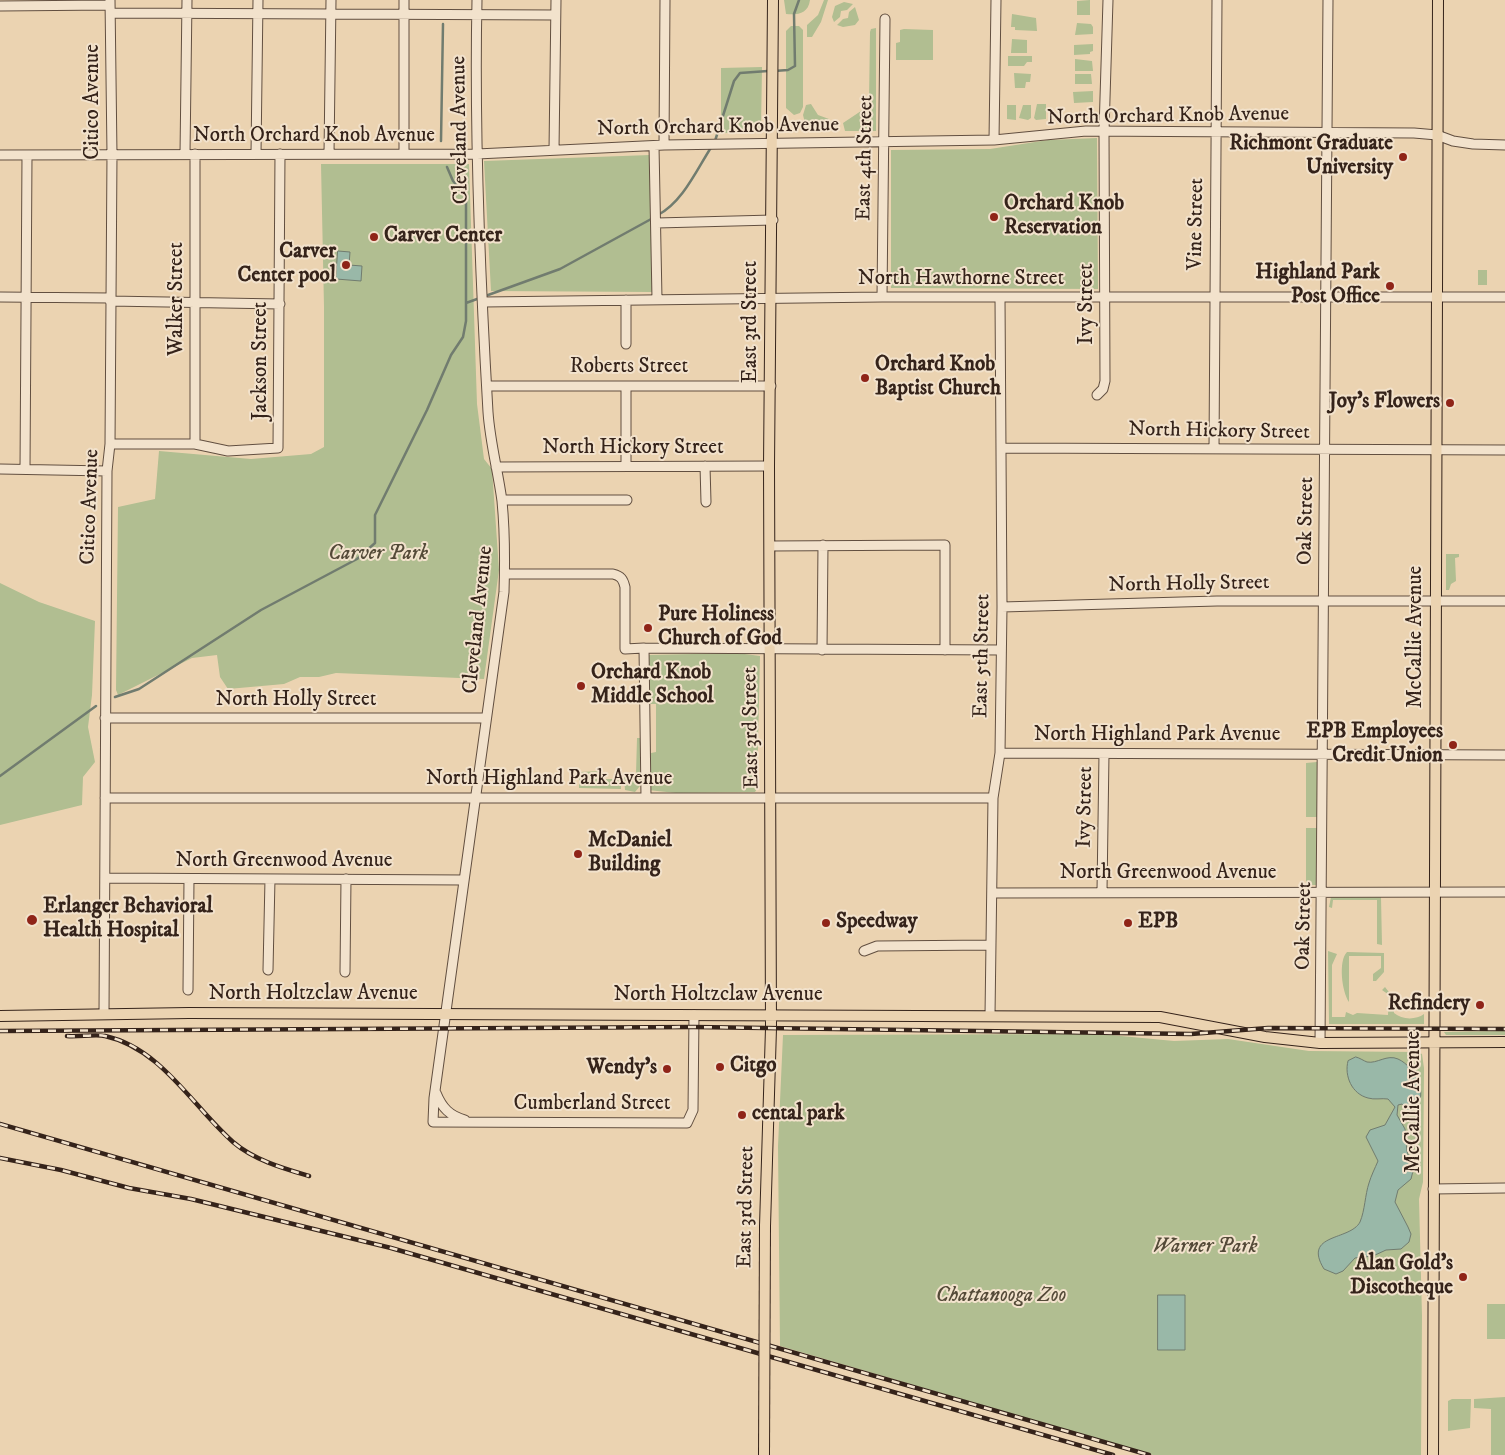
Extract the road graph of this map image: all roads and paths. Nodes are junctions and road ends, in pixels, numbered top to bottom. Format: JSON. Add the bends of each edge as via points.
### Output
{"nodes":[{"id":1,"x":187,"y":0,"type":"edge"},
{"id":2,"x":258,"y":0,"type":"edge"},
{"id":3,"x":331,"y":0,"type":"edge"},
{"id":4,"x":404,"y":0,"type":"edge"},
{"id":5,"x":477,"y":0,"type":"edge"},
{"id":6,"x":556,"y":0,"type":"edge"},
{"id":7,"x":665,"y":0,"type":"edge"},
{"id":8,"x":773,"y":0,"type":"edge"},
{"id":9,"x":996,"y":0,"type":"edge"},
{"id":10,"x":1108,"y":0,"type":"edge"},
{"id":11,"x":1217,"y":0,"type":"edge"},
{"id":12,"x":1328,"y":0,"type":"edge"},
{"id":13,"x":1438,"y":0,"type":"edge"},
{"id":14,"x":0,"y":6,"type":"edge"},
{"id":15,"x":110,"y":6,"type":"edge"},
{"id":16,"x":187,"y":13,"type":"junction"},
{"id":17,"x":258,"y":14,"type":"junction"},
{"id":18,"x":330,"y":14,"type":"junction"},
{"id":19,"x":404,"y":14,"type":"junction"},
{"id":20,"x":477,"y":15,"type":"junction"},
{"id":21,"x":555,"y":15,"type":"junction"},
{"id":22,"x":885,"y":18,"type":"dead end"},
{"id":23,"x":1104,"y":131,"type":"junction"},
{"id":24,"x":1216,"y":132,"type":"junction"},
{"id":25,"x":1328,"y":132,"type":"junction"},
{"id":26,"x":1437,"y":135,"type":"junction"},
{"id":27,"x":994,"y":140,"type":"junction"},
{"id":28,"x":884,"y":142,"type":"junction"},
{"id":29,"x":773,"y":143,"type":"junction"},
{"id":30,"x":664,"y":145,"type":"junction"},
{"id":31,"x":1505,"y":145,"type":"edge"},
{"id":32,"x":654,"y":146,"type":"junction"},
{"id":33,"x":554,"y":150,"type":"junction"},
{"id":34,"x":112,"y":154,"type":"junction"},
{"id":35,"x":185,"y":154,"type":"junction"},
{"id":36,"x":195,"y":154,"type":"junction"},
{"id":37,"x":256,"y":154,"type":"junction"},
{"id":38,"x":280,"y":154,"type":"junction"},
{"id":39,"x":329,"y":154,"type":"junction"},
{"id":40,"x":404,"y":154,"type":"junction"},
{"id":41,"x":476,"y":154,"type":"junction"},
{"id":42,"x":0,"y":155,"type":"edge"},
{"id":43,"x":27,"y":156,"type":"junction"},
{"id":44,"x":773,"y":220,"type":"junction"},
{"id":45,"x":656,"y":223,"type":"junction"},
{"id":46,"x":27,"y":296,"type":"junction"},
{"id":47,"x":0,"y":297,"type":"edge"},
{"id":48,"x":882,"y":297,"type":"junction"},
{"id":49,"x":1438,"y":297,"type":"junction"},
{"id":50,"x":1000,"y":298,"type":"junction"},
{"id":51,"x":1106,"y":298,"type":"junction"},
{"id":52,"x":1214,"y":298,"type":"junction"},
{"id":53,"x":1326,"y":298,"type":"junction"},
{"id":54,"x":1505,"y":298,"type":"edge"},
{"id":55,"x":110,"y":299,"type":"junction"},
{"id":56,"x":657,"y":299,"type":"junction"},
{"id":57,"x":626,"y":300,"type":"junction"},
{"id":58,"x":770,"y":300,"type":"junction"},
{"id":59,"x":484,"y":302,"type":"junction"},
{"id":60,"x":196,"y":304,"type":"junction"},
{"id":61,"x":280,"y":304,"type":"junction"},
{"id":62,"x":626,"y":344,"type":"dead end"},
{"id":63,"x":487,"y":386,"type":"junction"},
{"id":64,"x":626,"y":386,"type":"junction"},
{"id":65,"x":771,"y":386,"type":"junction"},
{"id":66,"x":1097,"y":395,"type":"dead end"},
{"id":67,"x":110,"y":444,"type":"junction"},
{"id":68,"x":196,"y":444,"type":"junction"},
{"id":69,"x":1002,"y":448,"type":"junction"},
{"id":70,"x":1214,"y":448,"type":"junction"},
{"id":71,"x":1325,"y":450,"type":"junction"},
{"id":72,"x":1437,"y":450,"type":"junction"},
{"id":73,"x":1505,"y":450,"type":"edge"},
{"id":74,"x":626,"y":466,"type":"junction"},
{"id":75,"x":705,"y":466,"type":"junction"},
{"id":76,"x":769,"y":466,"type":"junction"},
{"id":77,"x":496,"y":467,"type":"junction"},
{"id":78,"x":0,"y":469,"type":"edge"},
{"id":79,"x":25,"y":470,"type":"junction"},
{"id":80,"x":107,"y":471,"type":"junction"},
{"id":81,"x":502,"y":500,"type":"junction"},
{"id":82,"x":627,"y":500,"type":"dead end"},
{"id":83,"x":706,"y":502,"type":"dead end"},
{"id":84,"x":823,"y":545,"type":"junction"},
{"id":85,"x":770,"y":546,"type":"junction"},
{"id":86,"x":505,"y":574,"type":"junction"},
{"id":87,"x":1436,"y":601,"type":"junction"},
{"id":88,"x":1505,"y":601,"type":"edge"},
{"id":89,"x":1324,"y":602,"type":"junction"},
{"id":90,"x":1002,"y":606,"type":"junction"},
{"id":91,"x":644,"y":648,"type":"junction"},
{"id":92,"x":770,"y":648,"type":"junction"},
{"id":93,"x":822,"y":650,"type":"junction"},
{"id":94,"x":944,"y":650,"type":"junction"},
{"id":95,"x":1000,"y":650,"type":"junction"},
{"id":96,"x":105,"y":718,"type":"junction"},
{"id":97,"x":486,"y":718,"type":"junction"},
{"id":98,"x":1000,"y":752,"type":"junction"},
{"id":99,"x":1104,"y":754,"type":"junction"},
{"id":100,"x":1435,"y":754,"type":"junction"},
{"id":101,"x":1505,"y":754,"type":"edge"},
{"id":102,"x":1324,"y":755,"type":"junction"},
{"id":103,"x":646,"y":797,"type":"junction"},
{"id":104,"x":772,"y":797,"type":"junction"},
{"id":105,"x":105,"y":798,"type":"junction"},
{"id":106,"x":477,"y":798,"type":"junction"},
{"id":107,"x":993,"y":798,"type":"junction"},
{"id":108,"x":105,"y":878,"type":"junction"},
{"id":109,"x":189,"y":879,"type":"junction"},
{"id":110,"x":270,"y":879,"type":"junction"},
{"id":111,"x":346,"y":879,"type":"junction"},
{"id":112,"x":464,"y":880,"type":"junction"},
{"id":113,"x":1323,"y":891,"type":"junction"},
{"id":114,"x":1434,"y":891,"type":"junction"},
{"id":115,"x":1102,"y":892,"type":"junction"},
{"id":116,"x":1505,"y":892,"type":"edge"},
{"id":117,"x":992,"y":893,"type":"junction"},
{"id":118,"x":990,"y":945,"type":"junction"},
{"id":119,"x":864,"y":951,"type":"dead end"},
{"id":120,"x":268,"y":970,"type":"dead end"},
{"id":121,"x":345,"y":972,"type":"dead end"},
{"id":122,"x":188,"y":990,"type":"dead end"},
{"id":123,"x":104,"y":1014,"type":"junction"},
{"id":124,"x":771,"y":1014,"type":"junction"},
{"id":125,"x":447,"y":1015,"type":"junction"},
{"id":126,"x":694,"y":1015,"type":"junction"},
{"id":127,"x":990,"y":1015,"type":"junction"},
{"id":128,"x":0,"y":1016,"type":"edge"},
{"id":129,"x":1505,"y":1042,"type":"edge"},
{"id":130,"x":1320,"y":1043,"type":"junction"},
{"id":131,"x":1433,"y":1043,"type":"junction"},
{"id":132,"x":435,"y":1091,"type":"junction"},
{"id":133,"x":433,"y":1122,"type":"joint"},
{"id":134,"x":478,"y":1122,"type":"junction"},
{"id":135,"x":1505,"y":1188,"type":"edge"},
{"id":136,"x":1433,"y":1189,"type":"junction"},
{"id":137,"x":764,"y":1455,"type":"edge"},
{"id":138,"x":1433,"y":1455,"type":"edge"}],
"edges":[{"from":1,"to":16,"type":"street"},
{"from":2,"to":17,"type":"street"},
{"from":3,"to":18,"type":"street"},
{"from":4,"to":19,"type":"street"},
{"from":5,"to":20,"type":"street","name":"Cleveland Avenue"},
{"from":6,"to":21,"type":"street"},
{"from":7,"to":30,"type":"street"},
{"from":8,"to":29,"type":"main road","name":"East 3rd Street"},
{"from":9,"to":27,"type":"street"},
{"from":10,"to":23,"type":"street","name":"Ivy Street"},
{"from":11,"to":24,"type":"street","name":"Vine Street"},
{"from":12,"to":25,"type":"street","name":"Oak Street"},
{"from":13,"to":26,"type":"main road","name":"McCallie Avenue"},
{"from":14,"to":15,"type":"street"},
{"from":15,"to":16,"type":"street"},
{"from":15,"to":34,"type":"street","name":"Citico Avenue"},
{"from":16,"to":17,"type":"street"},
{"from":16,"to":35,"type":"street"},
{"from":17,"to":18,"type":"street"},
{"from":17,"to":37,"type":"street"},
{"from":18,"to":19,"type":"street"},
{"from":18,"to":39,"type":"street"},
{"from":19,"to":20,"type":"street"},
{"from":19,"to":40,"type":"street"},
{"from":20,"to":21,"type":"street"},
{"from":20,"to":41,"type":"street","name":"Cleveland Avenue"},
{"from":21,"to":33,"type":"street"},
{"from":22,"to":28,"type":"street","name":"East 4th Street"},
{"from":23,"to":24,"type":"street","name":"North Orchard Knob Avenue"},
{"from":23,"to":27,"type":"street","name":"North Orchard Knob Avenue"},
{"from":23,"to":51,"type":"street","name":"Ivy Street"},
{"from":24,"to":25,"type":"street","name":"North Orchard Knob Avenue"},
{"from":24,"to":52,"type":"street","name":"Vine Street"},
{"from":25,"to":26,"type":"street","name":"North Orchard Knob Avenue"},
{"from":25,"to":53,"type":"street","name":"Oak Street"},
{"from":26,"to":31,"type":"street","name":"North Orchard Knob Avenue","via":[[1472,144]]},
{"from":26,"to":49,"type":"main road","name":"McCallie Avenue"},
{"from":27,"to":28,"type":"street","name":"North Orchard Knob Avenue"},
{"from":28,"to":29,"type":"street","name":"North Orchard Knob Avenue"},
{"from":28,"to":48,"type":"street","name":"East 4th Street"},
{"from":29,"to":30,"type":"street","name":"North Orchard Knob Avenue"},
{"from":29,"to":44,"type":"main road","name":"East 3rd Street"},
{"from":30,"to":32,"type":"street","name":"North Orchard Knob Avenue"},
{"from":32,"to":33,"type":"street","name":"North Orchard Knob Avenue"},
{"from":32,"to":45,"type":"street"},
{"from":33,"to":41,"type":"street","name":"North Orchard Knob Avenue"},
{"from":34,"to":35,"type":"street","name":"North Orchard Knob Avenue"},
{"from":34,"to":43,"type":"street","name":"North Orchard Knob Avenue"},
{"from":34,"to":55,"type":"street","name":"Citico Avenue"},
{"from":35,"to":36,"type":"street","name":"North Orchard Knob Avenue"},
{"from":36,"to":37,"type":"street","name":"North Orchard Knob Avenue"},
{"from":36,"to":60,"type":"street","name":"Walker Street"},
{"from":37,"to":38,"type":"street","name":"North Orchard Knob Avenue"},
{"from":38,"to":39,"type":"street","name":"North Orchard Knob Avenue"},
{"from":38,"to":61,"type":"street","name":"Jackson Street"},
{"from":39,"to":40,"type":"street","name":"North Orchard Knob Avenue"},
{"from":40,"to":41,"type":"street","name":"North Orchard Knob Avenue"},
{"from":41,"to":59,"type":"street","name":"Cleveland Avenue"},
{"from":42,"to":43,"type":"street","name":"North Orchard Knob Avenue"},
{"from":43,"to":46,"type":"street"},
{"from":44,"to":45,"type":"street"},
{"from":44,"to":58,"type":"main road","name":"East 3rd Street"},
{"from":45,"to":56,"type":"street"},
{"from":46,"to":47,"type":"street"},
{"from":46,"to":55,"type":"street"},
{"from":46,"to":79,"type":"street"},
{"from":48,"to":50,"type":"street","name":"North Hawthorne Street"},
{"from":48,"to":58,"type":"street","name":"North Hawthorne Street"},
{"from":49,"to":53,"type":"street","name":"North Hawthorne Street"},
{"from":49,"to":54,"type":"street","name":"North Hawthorne Street"},
{"from":49,"to":72,"type":"main road","name":"McCallie Avenue"},
{"from":50,"to":51,"type":"street","name":"North Hawthorne Street"},
{"from":50,"to":69,"type":"street","name":"East 5th Street"},
{"from":51,"to":52,"type":"street","name":"North Hawthorne Street"},
{"from":51,"to":66,"type":"street","name":"Ivy Street","via":[[1105,380]]},
{"from":52,"to":53,"type":"street","name":"North Hawthorne Street"},
{"from":52,"to":70,"type":"street","name":"Vine Street"},
{"from":53,"to":71,"type":"street","name":"Oak Street"},
{"from":55,"to":60,"type":"street"},
{"from":55,"to":67,"type":"street","name":"Citico Avenue"},
{"from":56,"to":57,"type":"street","name":"North Hawthorne Street"},
{"from":56,"to":58,"type":"street","name":"North Hawthorne Street"},
{"from":57,"to":59,"type":"street","name":"North Hawthorne Street"},
{"from":57,"to":62,"type":"street"},
{"from":58,"to":65,"type":"main road","name":"East 3rd Street"},
{"from":59,"to":63,"type":"street","name":"Cleveland Avenue"},
{"from":60,"to":61,"type":"street"},
{"from":60,"to":68,"type":"street","name":"Walker Street"},
{"from":61,"to":68,"type":"street","name":"Jackson Street","via":[[278,448],[228,451]]},
{"from":63,"to":64,"type":"street","name":"Roberts Street"},
{"from":63,"to":77,"type":"street","name":"Cleveland Avenue"},
{"from":64,"to":65,"type":"street","name":"Roberts Street"},
{"from":64,"to":74,"type":"street"},
{"from":65,"to":76,"type":"main road","name":"East 3rd Street"},
{"from":67,"to":68,"type":"street"},
{"from":67,"to":80,"type":"street","name":"Citico Avenue"},
{"from":69,"to":70,"type":"street","name":"North Hickory Street"},
{"from":69,"to":90,"type":"street","name":"East 5th Street"},
{"from":70,"to":71,"type":"street","name":"North Hickory Street"},
{"from":71,"to":72,"type":"street","name":"North Hickory Street"},
{"from":71,"to":89,"type":"street","name":"Oak Street"},
{"from":72,"to":73,"type":"street","name":"North Hickory Street"},
{"from":72,"to":87,"type":"main road","name":"McCallie Avenue"},
{"from":74,"to":75,"type":"street","name":"North Hickory Street"},
{"from":74,"to":77,"type":"street","name":"North Hickory Street"},
{"from":75,"to":76,"type":"street","name":"North Hickory Street"},
{"from":75,"to":83,"type":"street"},
{"from":76,"to":85,"type":"main road","name":"East 3rd Street"},
{"from":77,"to":81,"type":"street","name":"Cleveland Avenue"},
{"from":78,"to":79,"type":"street"},
{"from":79,"to":80,"type":"street"},
{"from":80,"to":96,"type":"street","name":"Citico Avenue"},
{"from":81,"to":82,"type":"street"},
{"from":81,"to":86,"type":"street","name":"Cleveland Avenue"},
{"from":84,"to":85,"type":"street"},
{"from":84,"to":93,"type":"street"},
{"from":84,"to":94,"type":"street","via":[[945,545]]},
{"from":85,"to":92,"type":"main road","name":"East 3rd Street"},
{"from":86,"to":91,"type":"street","via":[[619,576],[625,587],[625,649]]},
{"from":86,"to":97,"type":"street","name":"Cleveland Avenue"},
{"from":87,"to":88,"type":"street","name":"North Holly Street"},
{"from":87,"to":89,"type":"street","name":"North Holly Street"},
{"from":87,"to":100,"type":"main road","name":"McCallie Avenue"},
{"from":89,"to":90,"type":"street","name":"North Holly Street"},
{"from":89,"to":102,"type":"street","name":"Oak Street"},
{"from":90,"to":95,"type":"street","name":"East 5th Street"},
{"from":91,"to":92,"type":"street"},
{"from":91,"to":103,"type":"street"},
{"from":92,"to":93,"type":"street"},
{"from":92,"to":104,"type":"main road","name":"East 3rd Street"},
{"from":93,"to":94,"type":"street"},
{"from":94,"to":95,"type":"street"},
{"from":95,"to":98,"type":"street","name":"East 5th Street"},
{"from":96,"to":97,"type":"street","name":"North Holly Street"},
{"from":96,"to":105,"type":"street","name":"Citico Avenue"},
{"from":97,"to":106,"type":"street","name":"Cleveland Avenue"},
{"from":98,"to":99,"type":"street","name":"North Highland Park Avenue"},
{"from":98,"to":107,"type":"street","name":"East 5th Street"},
{"from":99,"to":102,"type":"street","name":"North Highland Park Avenue"},
{"from":99,"to":115,"type":"street","name":"Ivy Street"},
{"from":100,"to":101,"type":"street","name":"North Highland Park Avenue"},
{"from":100,"to":102,"type":"street","name":"North Highland Park Avenue"},
{"from":100,"to":114,"type":"main road","name":"McCallie Avenue"},
{"from":102,"to":113,"type":"street","name":"Oak Street"},
{"from":103,"to":104,"type":"street","name":"North Highland Park Avenue"},
{"from":103,"to":106,"type":"street","name":"North Highland Park Avenue"},
{"from":104,"to":107,"type":"street","name":"North Highland Park Avenue"},
{"from":104,"to":124,"type":"main road","name":"East 3rd Street"},
{"from":105,"to":106,"type":"street","name":"North Highland Park Avenue"},
{"from":105,"to":108,"type":"street","name":"Citico Avenue"},
{"from":106,"to":112,"type":"street","name":"Cleveland Avenue"},
{"from":107,"to":117,"type":"street","name":"East 5th Street"},
{"from":108,"to":109,"type":"street","name":"North Greenwood Avenue"},
{"from":108,"to":123,"type":"street","name":"Citico Avenue"},
{"from":109,"to":110,"type":"street","name":"North Greenwood Avenue"},
{"from":109,"to":122,"type":"street"},
{"from":110,"to":111,"type":"street","name":"North Greenwood Avenue"},
{"from":110,"to":120,"type":"street"},
{"from":111,"to":112,"type":"street","name":"North Greenwood Avenue"},
{"from":111,"to":121,"type":"street"},
{"from":112,"to":125,"type":"street","name":"Cleveland Avenue"},
{"from":113,"to":114,"type":"street","name":"North Greenwood Avenue"},
{"from":113,"to":115,"type":"street","name":"North Greenwood Avenue"},
{"from":113,"to":130,"type":"street","name":"Oak Street"},
{"from":114,"to":116,"type":"street","name":"North Greenwood Avenue"},
{"from":114,"to":131,"type":"main road","name":"McCallie Avenue"},
{"from":115,"to":117,"type":"street","name":"North Greenwood Avenue"},
{"from":117,"to":118,"type":"street","name":"East 5th Street"},
{"from":118,"to":119,"type":"street","via":[[877,946]]},
{"from":118,"to":127,"type":"street","name":"East 5th Street"},
{"from":123,"to":125,"type":"main road","name":"North Holtzclaw Avenue"},
{"from":123,"to":128,"type":"main road","name":"North Holtzclaw Avenue"},
{"from":124,"to":126,"type":"main road","name":"North Holtzclaw Avenue"},
{"from":124,"to":127,"type":"main road","name":"North Holtzclaw Avenue"},
{"from":124,"to":137,"type":"main road","name":"East 3rd Street","bridge":true,"via":[[765,1226]]},
{"from":125,"to":126,"type":"main road","name":"North Holtzclaw Avenue"},
{"from":125,"to":132,"type":"street","name":"Cleveland Avenue"},
{"from":126,"to":134,"type":"street","name":"Cumberland Street","via":[[693,1110],[687,1123]]},
{"from":127,"to":130,"type":"main road","name":"North Holtzclaw Avenue","via":[[1160,1017],[1265,1037]]},
{"from":129,"to":131,"type":"main road","name":"North Holtzclaw Avenue"},
{"from":130,"to":131,"type":"main road","name":"North Holtzclaw Avenue"},
{"from":131,"to":136,"type":"main road","name":"McCallie Avenue"},
{"from":132,"to":133,"type":"street","name":"Cleveland Avenue"},
{"from":132,"to":134,"type":"street","name":"Cumberland Street","via":[[449,1113],[456,1118]]},
{"from":133,"to":134,"type":"street","name":"Cumberland Street"},
{"from":135,"to":136,"type":"street"},
{"from":136,"to":138,"type":"main road","name":"McCallie Avenue"}]}
